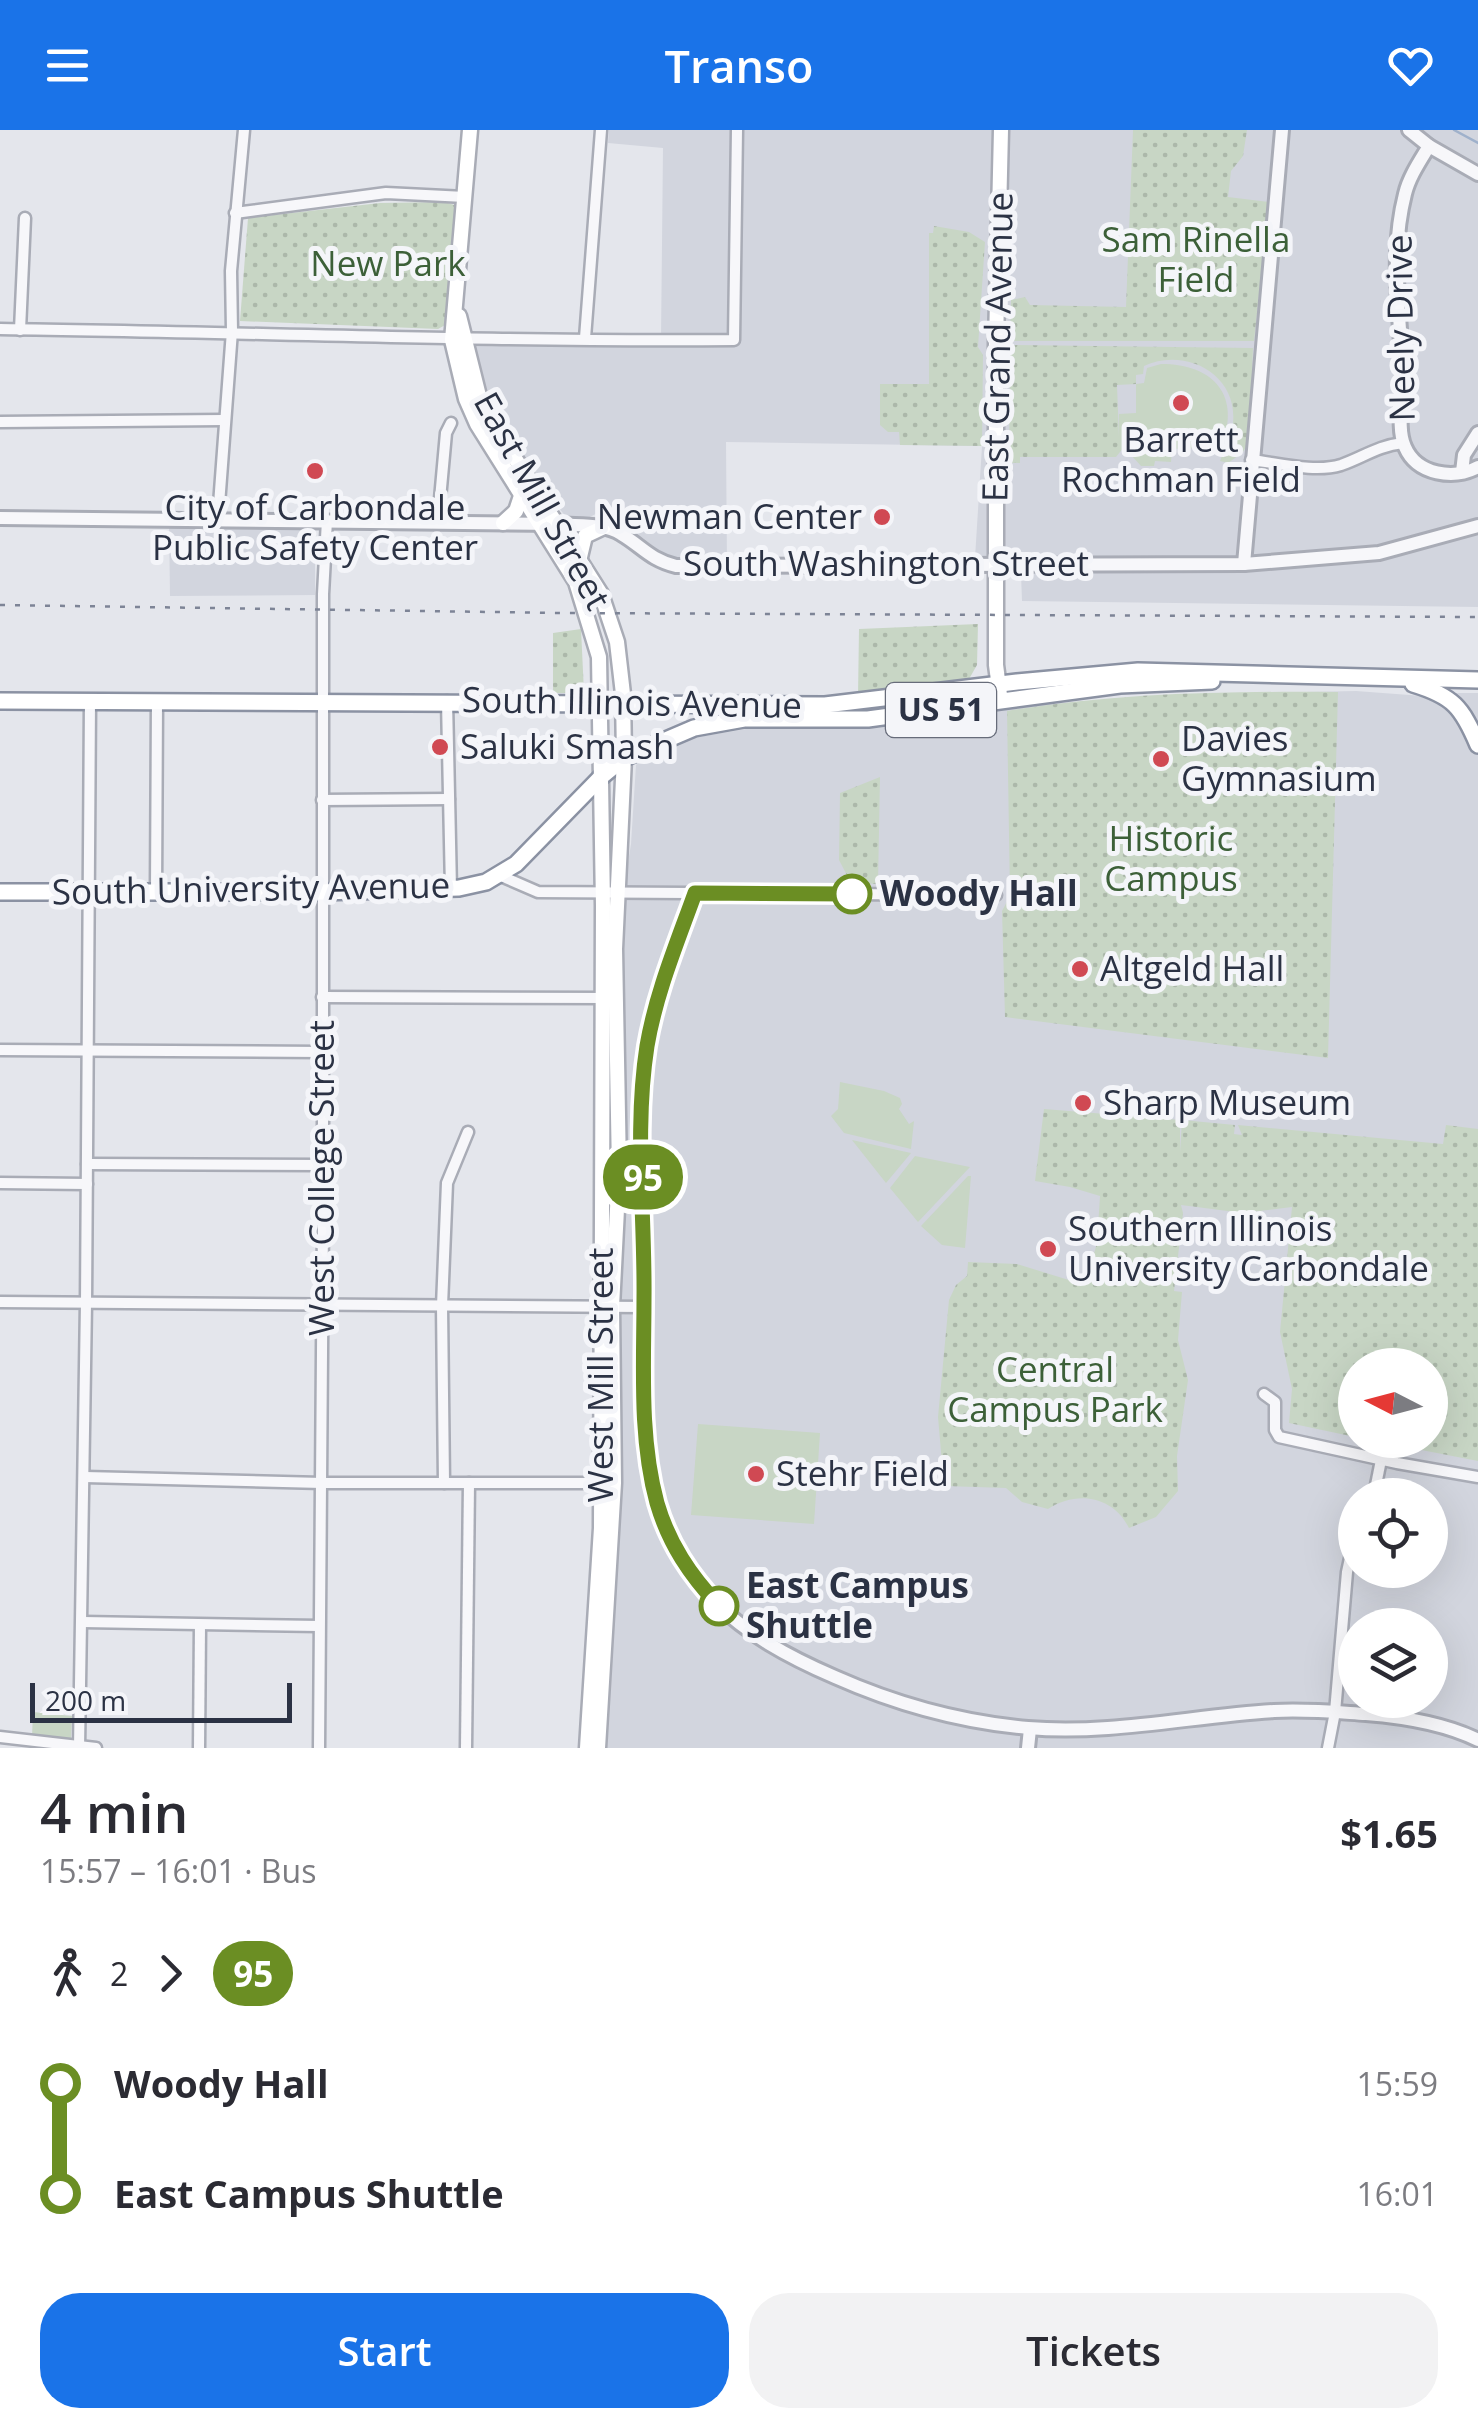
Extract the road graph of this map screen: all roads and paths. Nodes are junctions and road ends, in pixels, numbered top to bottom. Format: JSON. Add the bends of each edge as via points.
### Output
{"nodes":[{"id":1,"x":244,"y":130,"type":"edge"},
{"id":2,"x":470,"y":130,"type":"edge"},
{"id":3,"x":601,"y":130,"type":"edge"},
{"id":4,"x":736,"y":130,"type":"edge"},
{"id":5,"x":1001,"y":130,"type":"edge"},
{"id":6,"x":1282,"y":130,"type":"edge"},
{"id":7,"x":1409,"y":130,"type":"edge"},
{"id":8,"x":1429,"y":146,"type":"junction"},
{"id":9,"x":1478,"y":174,"type":"edge"},
{"id":10,"x":465,"y":197,"type":"junction"},
{"id":11,"x":235,"y":213,"type":"junction"},
{"id":12,"x":24,"y":218,"type":"dead end"},
{"id":13,"x":0,"y":329,"type":"edge"},
{"id":14,"x":20,"y":330,"type":"junction"},
{"id":15,"x":232,"y":331,"type":"junction"},
{"id":16,"x":585,"y":338,"type":"junction"},
{"id":17,"x":458,"y":341,"type":"junction"},
{"id":18,"x":224,"y":420,"type":"junction"},
{"id":19,"x":0,"y":422,"type":"edge"},
{"id":20,"x":451,"y":423,"type":"dead end"},
{"id":21,"x":1478,"y":433,"type":"edge"},
{"id":22,"x":1403,"y":443,"type":"junction"},
{"id":23,"x":1251,"y":460,"type":"junction"},
{"id":24,"x":1478,"y":467,"type":"edge"},
{"id":25,"x":1462,"y":472,"type":"junction"},
{"id":26,"x":522,"y":496,"type":"junction"},
{"id":27,"x":0,"y":518,"type":"edge"},
{"id":28,"x":218,"y":518,"type":"junction"},
{"id":29,"x":327,"y":520,"type":"junction"},
{"id":30,"x":438,"y":521,"type":"junction"},
{"id":31,"x":504,"y":523,"type":"junction"},
{"id":32,"x":538,"y":524,"type":"junction"},
{"id":33,"x":558,"y":524,"type":"junction"},
{"id":34,"x":1478,"y":526,"type":"edge"},
{"id":35,"x":604,"y":528,"type":"junction"},
{"id":36,"x":580,"y":558,"type":"junction"},
{"id":37,"x":1244,"y":564,"type":"junction"},
{"id":38,"x":997,"y":565,"type":"junction"},
{"id":39,"x":1263,"y":676,"type":"junction"},
{"id":40,"x":1390,"y":677,"type":"junction"},
{"id":41,"x":1478,"y":680,"type":"edge"},
{"id":42,"x":998,"y":684,"type":"junction"},
{"id":43,"x":0,"y":701,"type":"edge"},
{"id":44,"x":90,"y":701,"type":"junction"},
{"id":45,"x":157,"y":701,"type":"junction"},
{"id":46,"x":322,"y":701,"type":"junction"},
{"id":47,"x":447,"y":701,"type":"junction"},
{"id":48,"x":601,"y":701,"type":"junction"},
{"id":49,"x":624,"y":701,"type":"junction"},
{"id":50,"x":1001,"y":701,"type":"junction"},
{"id":51,"x":1478,"y":745,"type":"edge"},
{"id":52,"x":624,"y":758,"type":"junction"},
{"id":53,"x":601,"y":778,"type":"junction"},
{"id":54,"x":449,"y":799,"type":"junction"},
{"id":55,"x":322,"y":800,"type":"junction"},
{"id":56,"x":500,"y":876,"type":"junction"},
{"id":57,"x":450,"y":889,"type":"junction"},
{"id":58,"x":0,"y":892,"type":"edge"},
{"id":59,"x":87,"y":892,"type":"junction"},
{"id":60,"x":156,"y":892,"type":"junction"},
{"id":61,"x":321,"y":892,"type":"junction"},
{"id":62,"x":610,"y":893,"type":"junction"},
{"id":63,"x":695,"y":893,"type":"junction"},
{"id":64,"x":996,"y":894,"type":"dead end"},
{"id":65,"x":322,"y":997,"type":"junction"},
{"id":66,"x":609,"y":998,"type":"junction"},
{"id":67,"x":0,"y":1050,"type":"edge"},
{"id":68,"x":88,"y":1052,"type":"junction"},
{"id":69,"x":322,"y":1052,"type":"junction"},
{"id":70,"x":468,"y":1132,"type":"dead end"},
{"id":71,"x":87,"y":1164,"type":"junction"},
{"id":72,"x":323,"y":1165,"type":"junction"},
{"id":73,"x":0,"y":1184,"type":"edge"},
{"id":74,"x":87,"y":1184,"type":"junction"},
{"id":75,"x":0,"y":1302,"type":"edge"},
{"id":76,"x":86,"y":1302,"type":"junction"},
{"id":77,"x":322,"y":1304,"type":"junction"},
{"id":78,"x":442,"y":1306,"type":"junction"},
{"id":79,"x":605,"y":1307,"type":"junction"},
{"id":80,"x":644,"y":1307,"type":"junction"},
{"id":81,"x":1264,"y":1394,"type":"dead end"},
{"id":82,"x":1381,"y":1460,"type":"junction"},
{"id":83,"x":85,"y":1476,"type":"junction"},
{"id":84,"x":1478,"y":1477,"type":"edge"},
{"id":85,"x":1377,"y":1478,"type":"edge"},
{"id":86,"x":322,"y":1483,"type":"junction"},
{"id":87,"x":444,"y":1483,"type":"junction"},
{"id":88,"x":469,"y":1483,"type":"junction"},
{"id":89,"x":608,"y":1483,"type":"junction"},
{"id":90,"x":1345,"y":1588,"type":"edge"},
{"id":91,"x":83,"y":1622,"type":"junction"},
{"id":92,"x":200,"y":1625,"type":"junction"},
{"id":93,"x":319,"y":1626,"type":"junction"},
{"id":94,"x":1335,"y":1712,"type":"junction"},
{"id":95,"x":1030,"y":1728,"type":"junction"},
{"id":96,"x":0,"y":1736,"type":"edge"},
{"id":97,"x":1478,"y":1740,"type":"edge"},
{"id":98,"x":80,"y":1748,"type":"edge"},
{"id":99,"x":96,"y":1748,"type":"edge"},
{"id":100,"x":199,"y":1748,"type":"edge"},
{"id":101,"x":319,"y":1748,"type":"edge"},
{"id":102,"x":466,"y":1748,"type":"edge"},
{"id":103,"x":587,"y":1748,"type":"edge"},
{"id":104,"x":598,"y":1748,"type":"edge"},
{"id":105,"x":1028,"y":1748,"type":"edge"},
{"id":106,"x":1328,"y":1748,"type":"edge"}],
"edges":[{"from":1,"to":11,"type":"street"},
{"from":2,"to":10,"type":"main road","name":"East Mill Street"},
{"from":3,"to":16,"type":"street"},
{"from":4,"to":16,"type":"street","via":[[734,340]]},
{"from":5,"to":38,"type":"main road","name":"East Grand Avenue"},
{"from":6,"to":23,"type":"street"},
{"from":7,"to":8,"type":"street"},
{"from":8,"to":9,"type":"street"},
{"from":8,"to":22,"type":"street","name":"Neely Drive","via":[[1406,189],[1396,252]]},
{"from":10,"to":11,"type":"street","via":[[386,193]]},
{"from":10,"to":17,"type":"main road","name":"East Mill Street"},
{"from":11,"to":15,"type":"street"},
{"from":12,"to":14,"type":"street"},
{"from":13,"to":14,"type":"street"},
{"from":14,"to":15,"type":"street"},
{"from":15,"to":17,"type":"street"},
{"from":15,"to":18,"type":"street"},
{"from":16,"to":17,"type":"street"},
{"from":17,"to":26,"type":"main road","name":"East Mill Street","via":[[466,399]]},
{"from":17,"to":33,"type":"main road","name":"East Mill Street","via":[[492,422]]},
{"from":18,"to":19,"type":"street"},
{"from":18,"to":28,"type":"street"},
{"from":20,"to":30,"type":"street"},
{"from":21,"to":25,"type":"street","name":"Neely Drive"},
{"from":22,"to":23,"type":"street","via":[[1325,467]]},
{"from":22,"to":25,"type":"street","name":"Neely Drive","via":[[1428,470]]},
{"from":23,"to":37,"type":"street"},
{"from":24,"to":25,"type":"street"},
{"from":26,"to":31,"type":"main road"},
{"from":26,"to":32,"type":"main road","name":"East Mill Street"},
{"from":27,"to":28,"type":"street","name":"South Washington Street"},
{"from":28,"to":29,"type":"street","name":"South Washington Street"},
{"from":29,"to":30,"type":"street","name":"South Washington Street"},
{"from":29,"to":46,"type":"street","name":"West College Street"},
{"from":30,"to":31,"type":"street","name":"South Washington Street"},
{"from":31,"to":32,"type":"street","name":"South Washington Street"},
{"from":32,"to":33,"type":"street","name":"South Washington Street"},
{"from":32,"to":48,"type":"main road","name":"East Mill Street","via":[[584,601]]},
{"from":33,"to":35,"type":"street","name":"South Washington Street"},
{"from":33,"to":36,"type":"main road","name":"East Mill Street"},
{"from":34,"to":37,"type":"street","name":"South Washington Street","via":[[1363,555]]},
{"from":35,"to":36,"type":"main road","via":[[585,536]]},
{"from":35,"to":38,"type":"street","name":"South Washington Street","via":[[676,566]]},
{"from":36,"to":49,"type":"main road","name":"East Mill Street","via":[[602,594]]},
{"from":37,"to":38,"type":"street","name":"South Washington Street"},
{"from":38,"to":42,"type":"main road","name":"East Grand Avenue"},
{"from":39,"to":40,"type":"highway","name":"South Illinois Avenue","number":"US 51"},
{"from":39,"to":42,"type":"highway","name":"South Illinois Avenue","number":"US 51","via":[[1138,671]]},
{"from":39,"to":50,"type":"highway","name":"South Illinois Avenue","number":"US 51"},
{"from":40,"to":41,"type":"highway","name":"South Illinois Avenue","number":"US 51"},
{"from":40,"to":51,"type":"highway","via":[[1443,694],[1465,714]]},
{"from":42,"to":49,"type":"highway","name":"South Illinois Avenue","number":"US 51","via":[[825,705]]},
{"from":42,"to":50,"type":"main road","name":"East Grand Avenue"},
{"from":43,"to":44,"type":"highway","name":"South Illinois Avenue","number":"US 51"},
{"from":44,"to":45,"type":"highway","name":"South Illinois Avenue","number":"US 51"},
{"from":44,"to":59,"type":"street"},
{"from":45,"to":46,"type":"highway","name":"South Illinois Avenue","number":"US 51"},
{"from":45,"to":60,"type":"street"},
{"from":46,"to":47,"type":"highway","name":"South Illinois Avenue","number":"US 51"},
{"from":46,"to":55,"type":"street","name":"West College Street"},
{"from":47,"to":48,"type":"highway","name":"South Illinois Avenue","number":"US 51"},
{"from":47,"to":54,"type":"street"},
{"from":48,"to":49,"type":"highway","name":"South Illinois Avenue","number":"US 51"},
{"from":48,"to":53,"type":"main road","name":"West Mill Street"},
{"from":49,"to":52,"type":"main road","name":"West Mill Street"},
{"from":50,"to":52,"type":"highway","name":"South Illinois Avenue","number":"US 51","via":[[868,719],[728,722],[668,737]]},
{"from":52,"to":53,"type":"highway","name":"South Illinois Avenue","number":"US 51"},
{"from":52,"to":62,"type":"main road","name":"West Mill Street"},
{"from":53,"to":56,"type":"highway","name":"South Illinois Avenue","number":"US 51"},
{"from":53,"to":62,"type":"main road","name":"West Mill Street"},
{"from":54,"to":55,"type":"street"},
{"from":54,"to":57,"type":"street"},
{"from":55,"to":61,"type":"street","name":"West College Street"},
{"from":56,"to":57,"type":"highway","name":"South University Avenue","number":"US 51"},
{"from":56,"to":62,"type":"street","via":[[538,892]]},
{"from":57,"to":61,"type":"highway","name":"South University Avenue","number":"US 51"},
{"from":58,"to":59,"type":"highway","name":"South University Avenue","number":"US 51"},
{"from":59,"to":60,"type":"highway","name":"South University Avenue","number":"US 51"},
{"from":59,"to":68,"type":"street"},
{"from":60,"to":61,"type":"highway","name":"South University Avenue","number":"US 51"},
{"from":61,"to":65,"type":"street","name":"West College Street"},
{"from":62,"to":63,"type":"street"},
{"from":62,"to":66,"type":"main road","name":"West Mill Street"},
{"from":63,"to":64,"type":"street"},
{"from":63,"to":80,"type":"street","via":[[654,1018],[643,1078]]},
{"from":65,"to":66,"type":"street"},
{"from":65,"to":69,"type":"street","name":"West College Street"},
{"from":66,"to":79,"type":"main road","name":"West Mill Street","via":[[618,1170]]},
{"from":67,"to":68,"type":"street"},
{"from":68,"to":69,"type":"street"},
{"from":68,"to":71,"type":"street"},
{"from":69,"to":72,"type":"street","name":"West College Street"},
{"from":70,"to":78,"type":"street","via":[[447,1183]]},
{"from":71,"to":72,"type":"street"},
{"from":71,"to":74,"type":"street"},
{"from":72,"to":77,"type":"street","name":"West College Street"},
{"from":73,"to":74,"type":"street"},
{"from":74,"to":76,"type":"street"},
{"from":75,"to":76,"type":"street"},
{"from":76,"to":77,"type":"street"},
{"from":76,"to":83,"type":"street"},
{"from":77,"to":78,"type":"street"},
{"from":77,"to":86,"type":"street","name":"West College Street"},
{"from":78,"to":79,"type":"street"},
{"from":78,"to":87,"type":"street"},
{"from":79,"to":80,"type":"street"},
{"from":79,"to":89,"type":"main road","name":"West Mill Street"},
{"from":80,"to":95,"type":"street","via":[[650,1474],[675,1549],[712,1598],[778,1652],[871,1693],[936,1714]]},
{"from":81,"to":82,"type":"street","via":[[1275,1402],[1279,1437]]},
{"from":82,"to":84,"type":"street"},
{"from":82,"to":85,"type":"street"},
{"from":83,"to":86,"type":"street"},
{"from":83,"to":91,"type":"street"},
{"from":86,"to":87,"type":"street"},
{"from":86,"to":93,"type":"street","name":"West College Street"},
{"from":87,"to":88,"type":"street"},
{"from":88,"to":89,"type":"street"},
{"from":88,"to":102,"type":"street"},
{"from":89,"to":103,"type":"main road","name":"West Mill Street"},
{"from":89,"to":104,"type":"main road","name":"West Mill Street"},
{"from":90,"to":94,"type":"street"},
{"from":91,"to":92,"type":"street"},
{"from":91,"to":98,"type":"street"},
{"from":92,"to":93,"type":"street"},
{"from":92,"to":100,"type":"street"},
{"from":93,"to":101,"type":"street","name":"West College Street"},
{"from":94,"to":95,"type":"street"},
{"from":94,"to":97,"type":"street","via":[[1420,1720]]},
{"from":94,"to":106,"type":"street"},
{"from":95,"to":105,"type":"street"},
{"from":96,"to":98,"type":"street"},
{"from":98,"to":99,"type":"street"}]}
